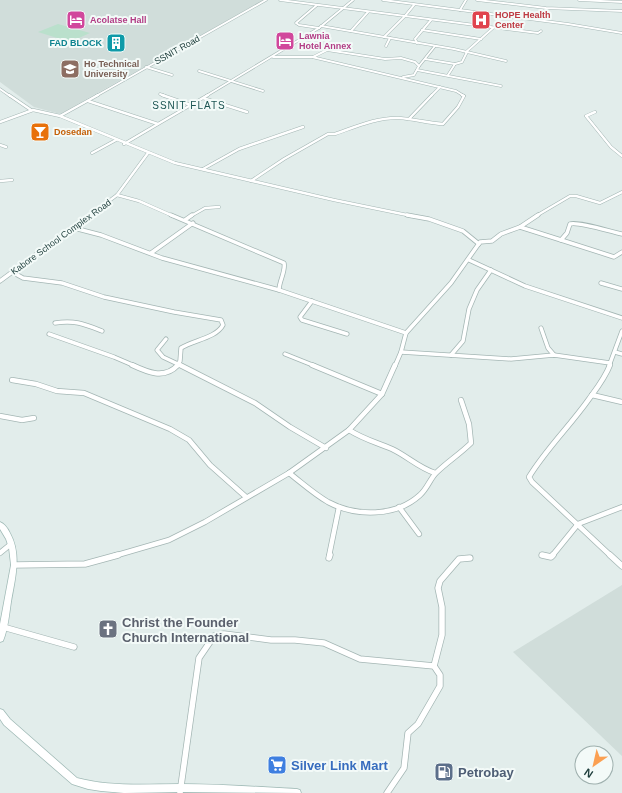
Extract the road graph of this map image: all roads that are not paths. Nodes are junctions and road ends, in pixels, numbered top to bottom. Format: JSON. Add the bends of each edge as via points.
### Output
{"nodes":[{"id":1,"x":266,"y":0,"type":"edge"},
{"id":2,"x":280,"y":0,"type":"edge"},
{"id":3,"x":352,"y":0,"type":"edge"},
{"id":4,"x":383,"y":0,"type":"edge"},
{"id":5,"x":466,"y":0,"type":"edge"},
{"id":6,"x":477,"y":0,"type":"edge"},
{"id":7,"x":509,"y":0,"type":"edge"},
{"id":8,"x":580,"y":0,"type":"edge"},
{"id":9,"x":622,"y":2,"type":"edge"},
{"id":10,"x":506,"y":4,"type":"junction"},
{"id":11,"x":317,"y":5,"type":"junction"},
{"id":12,"x":414,"y":5,"type":"junction"},
{"id":13,"x":343,"y":8,"type":"junction"},
{"id":14,"x":460,"y":10,"type":"junction"},
{"id":15,"x":622,"y":11,"type":"edge"},
{"id":16,"x":368,"y":12,"type":"junction"},
{"id":17,"x":405,"y":16,"type":"junction"},
{"id":18,"x":431,"y":20,"type":"junction"},
{"id":19,"x":320,"y":27,"type":"junction"},
{"id":20,"x":493,"y":28,"type":"junction"},
{"id":21,"x":422,"y":30,"type":"junction"},
{"id":22,"x":351,"y":31,"type":"junction"},
{"id":23,"x":541,"y":31,"type":"dead end"},
{"id":24,"x":622,"y":33,"type":"edge"},
{"id":25,"x":384,"y":37,"type":"junction"},
{"id":26,"x":390,"y":38,"type":"junction"},
{"id":27,"x":480,"y":39,"type":"junction"},
{"id":28,"x":417,"y":43,"type":"junction"},
{"id":29,"x":386,"y":46,"type":"dead end"},
{"id":30,"x":435,"y":46,"type":"junction"},
{"id":31,"x":467,"y":52,"type":"junction"},
{"id":32,"x":274,"y":57,"type":"junction"},
{"id":33,"x":312,"y":57,"type":"junction"},
{"id":34,"x":425,"y":59,"type":"junction"},
{"id":35,"x":506,"y":61,"type":"dead end"},
{"id":36,"x":455,"y":64,"type":"junction"},
{"id":37,"x":419,"y":66,"type":"junction"},
{"id":38,"x":146,"y":67,"type":"junction"},
{"id":39,"x":417,"y":70,"type":"junction"},
{"id":40,"x":199,"y":72,"type":"dead end"},
{"id":41,"x":172,"y":75,"type":"dead end"},
{"id":42,"x":414,"y":75,"type":"junction"},
{"id":43,"x":448,"y":75,"type":"junction"},
{"id":44,"x":400,"y":78,"type":"junction"},
{"id":45,"x":231,"y":81,"type":"junction"},
{"id":46,"x":416,"y":82,"type":"junction"},
{"id":47,"x":501,"y":86,"type":"dead end"},
{"id":48,"x":440,"y":87,"type":"junction"},
{"id":49,"x":0,"y":89,"type":"edge"},
{"id":50,"x":264,"y":91,"type":"dead end"},
{"id":51,"x":160,"y":94,"type":"dead end"},
{"id":52,"x":203,"y":98,"type":"junction"},
{"id":53,"x":88,"y":101,"type":"junction"},
{"id":54,"x":191,"y":104,"type":"junction"},
{"id":55,"x":31,"y":110,"type":"junction"},
{"id":56,"x":247,"y":112,"type":"dead end"},
{"id":57,"x":595,"y":112,"type":"dead end"},
{"id":58,"x":60,"y":116,"type":"junction"},
{"id":59,"x":409,"y":119,"type":"junction"},
{"id":60,"x":0,"y":122,"type":"edge"},
{"id":61,"x":158,"y":124,"type":"junction"},
{"id":62,"x":303,"y":127,"type":"dead end"},
{"id":63,"x":116,"y":140,"type":"junction"},
{"id":64,"x":124,"y":144,"type":"junction"},
{"id":65,"x":0,"y":145,"type":"edge"},
{"id":66,"x":6,"y":147,"type":"dead end"},
{"id":67,"x":92,"y":153,"type":"dead end"},
{"id":68,"x":148,"y":153,"type":"junction"},
{"id":69,"x":622,"y":156,"type":"edge"},
{"id":70,"x":203,"y":169,"type":"junction"},
{"id":71,"x":12,"y":180,"type":"dead end"},
{"id":72,"x":0,"y":181,"type":"edge"},
{"id":73,"x":251,"y":181,"type":"junction"},
{"id":74,"x":622,"y":192,"type":"edge"},
{"id":75,"x":117,"y":195,"type":"junction"},
{"id":76,"x":219,"y":207,"type":"dead end"},
{"id":77,"x":184,"y":220,"type":"junction"},
{"id":78,"x":193,"y":224,"type":"junction"},
{"id":79,"x":520,"y":227,"type":"junction"},
{"id":80,"x":74,"y":228,"type":"junction"},
{"id":81,"x":622,"y":234,"type":"edge"},
{"id":82,"x":561,"y":240,"type":"junction"},
{"id":83,"x":479,"y":244,"type":"junction"},
{"id":84,"x":622,"y":252,"type":"edge"},
{"id":85,"x":151,"y":253,"type":"junction"},
{"id":86,"x":469,"y":260,"type":"junction"},
{"id":87,"x":491,"y":270,"type":"junction"},
{"id":88,"x":12,"y":272,"type":"junction"},
{"id":89,"x":0,"y":281,"type":"edge"},
{"id":90,"x":601,"y":283,"type":"dead end"},
{"id":91,"x":279,"y":290,"type":"junction"},
{"id":92,"x":622,"y":290,"type":"edge"},
{"id":93,"x":312,"y":301,"type":"junction"},
{"id":94,"x":622,"y":318,"type":"edge"},
{"id":95,"x":54,"y":323,"type":"dead end"},
{"id":96,"x":541,"y":328,"type":"dead end"},
{"id":97,"x":622,"y":330,"type":"edge"},
{"id":98,"x":102,"y":331,"type":"dead end"},
{"id":99,"x":406,"y":333,"type":"junction"},
{"id":100,"x":49,"y":334,"type":"dead end"},
{"id":101,"x":347,"y":334,"type":"dead end"},
{"id":102,"x":166,"y":339,"type":"dead end"},
{"id":103,"x":401,"y":352,"type":"junction"},
{"id":104,"x":615,"y":352,"type":"junction"},
{"id":105,"x":285,"y":354,"type":"dead end"},
{"id":106,"x":622,"y":354,"type":"edge"},
{"id":107,"x":451,"y":355,"type":"junction"},
{"id":108,"x":554,"y":355,"type":"junction"},
{"id":109,"x":610,"y":363,"type":"junction"},
{"id":110,"x":178,"y":366,"type":"junction"},
{"id":111,"x":12,"y":380,"type":"dead end"},
{"id":112,"x":382,"y":394,"type":"junction"},
{"id":113,"x":592,"y":395,"type":"junction"},
{"id":114,"x":461,"y":400,"type":"dead end"},
{"id":115,"x":622,"y":402,"type":"edge"},
{"id":116,"x":0,"y":416,"type":"edge"},
{"id":117,"x":34,"y":418,"type":"dead end"},
{"id":118,"x":350,"y":430,"type":"junction"},
{"id":119,"x":326,"y":448,"type":"junction"},
{"id":120,"x":289,"y":473,"type":"junction"},
{"id":121,"x":435,"y":473,"type":"junction"},
{"id":122,"x":246,"y":497,"type":"junction"},
{"id":123,"x":339,"y":507,"type":"junction"},
{"id":124,"x":400,"y":507,"type":"junction"},
{"id":125,"x":622,"y":507,"type":"edge"},
{"id":126,"x":578,"y":524,"type":"junction"},
{"id":127,"x":0,"y":525,"type":"edge"},
{"id":128,"x":420,"y":534,"type":"dead end"},
{"id":129,"x":12,"y":543,"type":"junction"},
{"id":130,"x":0,"y":553,"type":"edge"},
{"id":131,"x":542,"y":555,"type":"dead end"},
{"id":132,"x":329,"y":558,"type":"dead end"},
{"id":133,"x":470,"y":558,"type":"dead end"},
{"id":134,"x":14,"y":565,"type":"junction"},
{"id":135,"x":622,"y":566,"type":"edge"},
{"id":136,"x":4,"y":627,"type":"junction"},
{"id":137,"x":0,"y":639,"type":"edge"},
{"id":138,"x":74,"y":647,"type":"dead end"},
{"id":139,"x":434,"y":666,"type":"junction"},
{"id":140,"x":0,"y":713,"type":"edge"},
{"id":141,"x":4,"y":721,"type":"edge"},
{"id":142,"x":180,"y":791,"type":"edge"},
{"id":143,"x":297,"y":793,"type":"edge"},
{"id":144,"x":387,"y":793,"type":"edge"}],
"edges":[{"from":1,"to":38,"type":"street","name":"SSNIT Road"},
{"from":2,"to":11,"type":"street"},
{"from":3,"to":13,"type":"street"},
{"from":4,"to":12,"type":"street"},
{"from":5,"to":14,"type":"street"},
{"from":6,"to":10,"type":"street"},
{"from":7,"to":10,"type":"street"},
{"from":8,"to":9,"type":"street"},
{"from":10,"to":15,"type":"street"},
{"from":11,"to":13,"type":"street"},
{"from":11,"to":19,"type":"street","via":[[296,23]]},
{"from":12,"to":14,"type":"street"},
{"from":12,"to":17,"type":"street"},
{"from":13,"to":16,"type":"street"},
{"from":13,"to":19,"type":"street"},
{"from":14,"to":24,"type":"street"},
{"from":16,"to":17,"type":"street"},
{"from":16,"to":22,"type":"street"},
{"from":17,"to":18,"type":"street"},
{"from":17,"to":25,"type":"street"},
{"from":18,"to":20,"type":"street"},
{"from":18,"to":21,"type":"street"},
{"from":19,"to":22,"type":"street"},
{"from":19,"to":32,"type":"street"},
{"from":20,"to":23,"type":"street","via":[[538,33]]},
{"from":20,"to":27,"type":"street"},
{"from":21,"to":27,"type":"street"},
{"from":21,"to":28,"type":"street","via":[[415,39]]},
{"from":22,"to":25,"type":"street"},
{"from":25,"to":26,"type":"street"},
{"from":26,"to":28,"type":"street"},
{"from":26,"to":29,"type":"street"},
{"from":27,"to":31,"type":"street"},
{"from":28,"to":30,"type":"street"},
{"from":30,"to":31,"type":"street"},
{"from":30,"to":34,"type":"street"},
{"from":31,"to":35,"type":"street"},
{"from":31,"to":36,"type":"street","via":[[464,60]]},
{"from":32,"to":33,"type":"street"},
{"from":32,"to":45,"type":"street"},
{"from":33,"to":37,"type":"street","via":[[327,50],[385,59],[401,58],[415,62]]},
{"from":33,"to":44,"type":"street"},
{"from":34,"to":36,"type":"street"},
{"from":34,"to":37,"type":"street"},
{"from":36,"to":43,"type":"street"},
{"from":37,"to":39,"type":"street"},
{"from":38,"to":41,"type":"street"},
{"from":38,"to":53,"type":"street","name":"SSNIT Road"},
{"from":39,"to":42,"type":"street"},
{"from":39,"to":43,"type":"street"},
{"from":40,"to":45,"type":"street"},
{"from":42,"to":44,"type":"street"},
{"from":42,"to":46,"type":"street"},
{"from":43,"to":47,"type":"street"},
{"from":44,"to":46,"type":"street"},
{"from":45,"to":50,"type":"street"},
{"from":45,"to":52,"type":"street"},
{"from":46,"to":48,"type":"street"},
{"from":48,"to":59,"type":"street"},
{"from":48,"to":59,"type":"street","via":[[464,96],[445,123],[426,123]]},
{"from":49,"to":55,"type":"street"},
{"from":51,"to":54,"type":"street"},
{"from":52,"to":54,"type":"street"},
{"from":52,"to":56,"type":"street"},
{"from":53,"to":58,"type":"street","name":"SSNIT Road"},
{"from":53,"to":61,"type":"street"},
{"from":54,"to":61,"type":"street"},
{"from":55,"to":58,"type":"street"},
{"from":55,"to":60,"type":"street"},
{"from":57,"to":69,"type":"street","via":[[586,116]]},
{"from":58,"to":63,"type":"street"},
{"from":59,"to":73,"type":"street","via":[[377,120],[328,134]]},
{"from":61,"to":64,"type":"street"},
{"from":62,"to":70,"type":"street","via":[[234,151]]},
{"from":63,"to":64,"type":"street"},
{"from":63,"to":67,"type":"street"},
{"from":64,"to":68,"type":"street"},
{"from":65,"to":66,"type":"street"},
{"from":68,"to":70,"type":"street","via":[[175,163]]},
{"from":68,"to":75,"type":"street","name":"Kabore School Complex Road"},
{"from":70,"to":73,"type":"street"},
{"from":71,"to":72,"type":"street"},
{"from":73,"to":83,"type":"street","via":[[429,219],[463,231]]},
{"from":74,"to":79,"type":"street","via":[[600,203],[570,196]]},
{"from":75,"to":77,"type":"street","via":[[139,201]]},
{"from":75,"to":80,"type":"street","name":"Kabore School Complex Road"},
{"from":76,"to":77,"type":"street","via":[[205,207]]},
{"from":77,"to":78,"type":"street"},
{"from":78,"to":85,"type":"street"},
{"from":78,"to":91,"type":"street","via":[[284,263]]},
{"from":79,"to":82,"type":"street"},
{"from":79,"to":83,"type":"street","via":[[501,234],[492,241]]},
{"from":80,"to":85,"type":"street"},
{"from":80,"to":88,"type":"street","name":"Kabore School Complex Road"},
{"from":81,"to":82,"type":"street","via":[[575,222],[570,224]]},
{"from":82,"to":84,"type":"street","via":[[614,257]]},
{"from":83,"to":86,"type":"street"},
{"from":85,"to":91,"type":"street","via":[[167,260]]},
{"from":86,"to":87,"type":"street"},
{"from":86,"to":99,"type":"street"},
{"from":87,"to":94,"type":"street","via":[[526,286]]},
{"from":87,"to":107,"type":"street","via":[[477,290],[469,309],[463,341]]},
{"from":88,"to":89,"type":"street","name":"Kabore School Complex Road"},
{"from":88,"to":110,"type":"street","via":[[23,278],[62,283],[104,297],[221,320],[221,330],[215,335],[181,348],[182,358]]},
{"from":90,"to":92,"type":"street"},
{"from":91,"to":93,"type":"street"},
{"from":93,"to":99,"type":"street"},
{"from":93,"to":101,"type":"street","via":[[300,317],[302,320]]},
{"from":95,"to":98,"type":"street","via":[[79,322]]},
{"from":96,"to":108,"type":"street","via":[[548,348]]},
{"from":97,"to":104,"type":"street"},
{"from":99,"to":103,"type":"street"},
{"from":100,"to":110,"type":"street","via":[[114,357],[152,374],[170,372]]},
{"from":102,"to":110,"type":"street","via":[[157,350]]},
{"from":103,"to":107,"type":"street"},
{"from":103,"to":112,"type":"street"},
{"from":104,"to":106,"type":"street"},
{"from":104,"to":109,"type":"street"},
{"from":105,"to":112,"type":"street"},
{"from":107,"to":108,"type":"street","via":[[511,359]]},
{"from":108,"to":109,"type":"street"},
{"from":109,"to":113,"type":"street","via":[[606,376]]},
{"from":110,"to":119,"type":"street","via":[[255,403]]},
{"from":111,"to":122,"type":"street","via":[[57,391],[84,393],[170,429],[189,440],[210,465]]},
{"from":112,"to":118,"type":"street"},
{"from":113,"to":115,"type":"street"},
{"from":113,"to":126,"type":"street","via":[[529,477]]},
{"from":114,"to":121,"type":"street","via":[[469,424],[470,443],[462,453]]},
{"from":116,"to":117,"type":"street","via":[[22,420]]},
{"from":118,"to":119,"type":"street"},
{"from":118,"to":121,"type":"street","via":[[363,439],[392,449]]},
{"from":119,"to":120,"type":"street"},
{"from":120,"to":122,"type":"street"},
{"from":120,"to":123,"type":"street","via":[[332,505]]},
{"from":121,"to":124,"type":"street","via":[[420,495]]},
{"from":122,"to":134,"type":"street","via":[[206,522],[169,540],[126,553],[84,564]]},
{"from":123,"to":124,"type":"street","via":[[374,513]]},
{"from":123,"to":132,"type":"street"},
{"from":124,"to":128,"type":"street"},
{"from":125,"to":126,"type":"street"},
{"from":126,"to":131,"type":"street","via":[[551,557]]},
{"from":126,"to":135,"type":"street"},
{"from":127,"to":129,"type":"main road"},
{"from":129,"to":130,"type":"street"},
{"from":129,"to":134,"type":"main road"},
{"from":133,"to":139,"type":"street","via":[[459,559],[440,582],[438,588],[442,607],[442,635]]},
{"from":134,"to":136,"type":"main road"},
{"from":136,"to":137,"type":"main road"},
{"from":136,"to":138,"type":"street"},
{"from":139,"to":142,"type":"street","via":[[360,659],[324,643],[224,634],[214,636],[200,658]]},
{"from":139,"to":144,"type":"street","via":[[440,675],[440,686],[418,724],[408,733],[404,768]]},
{"from":140,"to":141,"type":"main road"},
{"from":141,"to":142,"type":"main road","via":[[75,780],[86,785],[98,788]]},
{"from":142,"to":143,"type":"main road"}]}
